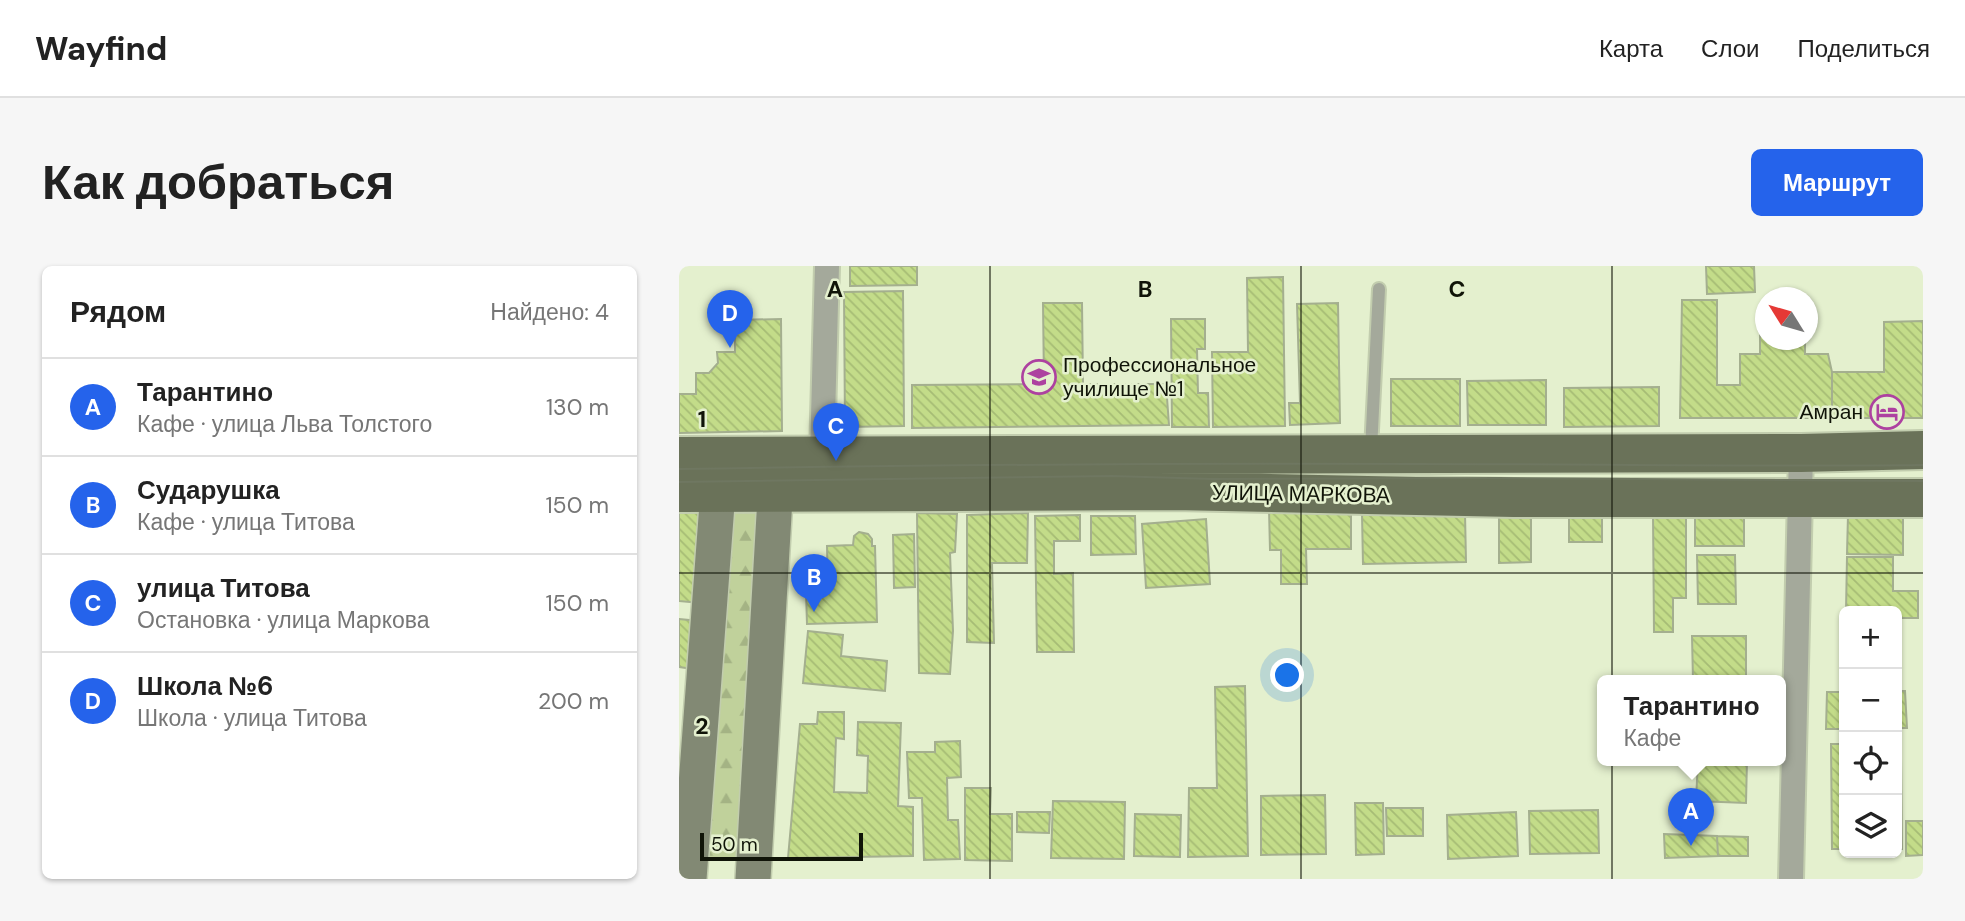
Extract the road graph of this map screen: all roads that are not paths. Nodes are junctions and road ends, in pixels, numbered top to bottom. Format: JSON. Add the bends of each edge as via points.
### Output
{"nodes":[{"id":1,"x":827,"y":266,"type":"edge"},
{"id":2,"x":1379,"y":289,"type":"dead end"},
{"id":3,"x":1923,"y":450,"type":"edge"},
{"id":4,"x":1801,"y":453,"type":"junction"},
{"id":5,"x":1371,"y":454,"type":"junction"},
{"id":6,"x":679,"y":456,"type":"edge"},
{"id":7,"x":778,"y":456,"type":"junction"},
{"id":8,"x":822,"y":456,"type":"junction"},
{"id":9,"x":719,"y":474,"type":"junction"},
{"id":10,"x":679,"y":493,"type":"edge"},
{"id":11,"x":775,"y":494,"type":"junction"},
{"id":12,"x":1923,"y":498,"type":"edge"},
{"id":13,"x":1800,"y":499,"type":"junction"},
{"id":14,"x":689,"y":879,"type":"edge"},
{"id":15,"x":753,"y":879,"type":"edge"},
{"id":16,"x":1791,"y":879,"type":"edge"}],
"edges":[{"from":1,"to":8,"type":"street"},
{"from":2,"to":5,"type":"lane"},
{"from":3,"to":4,"type":"main road","name":"УЛИЦА МАРКОВА"},
{"from":4,"to":5,"type":"main road","name":"УЛИЦА МАРКОВА"},
{"from":4,"to":13,"type":"street"},
{"from":5,"to":8,"type":"main road","name":"УЛИЦА МАРКОВА"},
{"from":6,"to":9,"type":"main road","name":"УЛИЦА МАРКОВА"},
{"from":7,"to":8,"type":"main road","name":"УЛИЦА МАРКОВА"},
{"from":7,"to":9,"type":"main road","name":"УЛИЦА МАРКОВА"},
{"from":7,"to":11,"type":"street"},
{"from":9,"to":10,"type":"main road","name":"УЛИЦА МАРКОВА"},
{"from":9,"to":11,"type":"main road","name":"УЛИЦА МАРКОВА"},
{"from":9,"to":14,"type":"street"},
{"from":11,"to":13,"type":"main road","name":"УЛИЦА МАРКОВА","via":[[1174,492]]},
{"from":11,"to":15,"type":"street"},
{"from":12,"to":13,"type":"main road","name":"УЛИЦА МАРКОВА"},
{"from":13,"to":16,"type":"street"}]}
